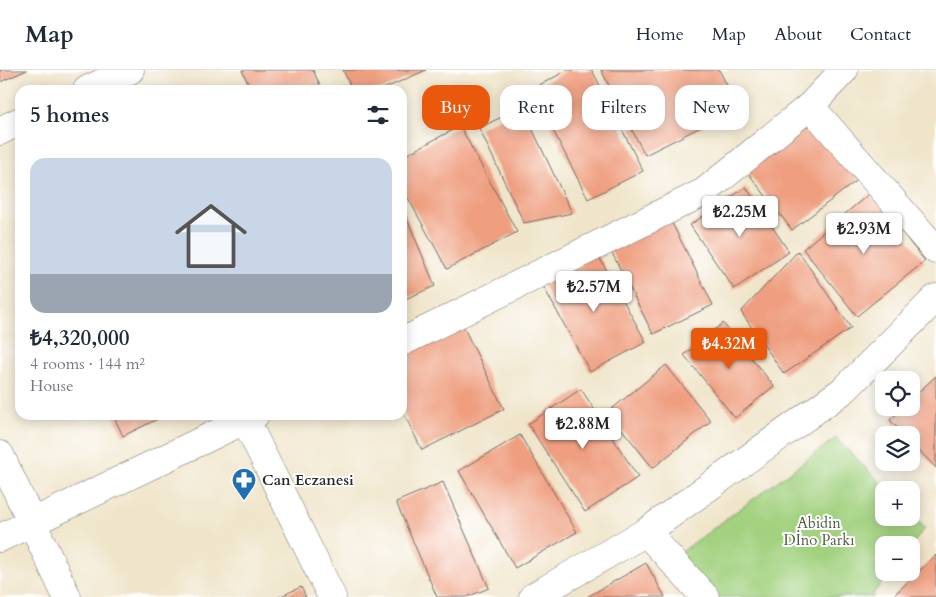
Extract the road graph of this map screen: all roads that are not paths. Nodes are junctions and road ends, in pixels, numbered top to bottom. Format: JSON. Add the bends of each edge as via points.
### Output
{"nodes":[{"id":1,"x":130,"y":70,"type":"edge"},
{"id":2,"x":844,"y":70,"type":"edge"},
{"id":3,"x":89,"y":84,"type":"edge"},
{"id":4,"x":810,"y":106,"type":"junction"},
{"id":5,"x":15,"y":124,"type":"edge"},
{"id":6,"x":0,"y":131,"type":"edge"},
{"id":7,"x":936,"y":250,"type":"edge"},
{"id":8,"x":936,"y":298,"type":"edge"},
{"id":9,"x":407,"y":340,"type":"edge"},
{"id":10,"x":242,"y":420,"type":"edge"},
{"id":11,"x":249,"y":420,"type":"edge"},
{"id":12,"x":0,"y":456,"type":"edge"},
{"id":13,"x":32,"y":524,"type":"junction"},
{"id":14,"x":646,"y":532,"type":"junction"},
{"id":15,"x":0,"y":538,"type":"edge"},
{"id":16,"x":67,"y":597,"type":"edge"},
{"id":17,"x":332,"y":597,"type":"edge"},
{"id":18,"x":533,"y":597,"type":"edge"},
{"id":19,"x":705,"y":597,"type":"edge"}],
"edges":[{"from":1,"to":3,"type":"street"},
{"from":2,"to":4,"type":"street"},
{"from":4,"to":7,"type":"street"},
{"from":4,"to":9,"type":"street","via":[[704,192]]},
{"from":5,"to":6,"type":"street"},
{"from":8,"to":14,"type":"street","via":[[845,389]]},
{"from":10,"to":13,"type":"street"},
{"from":11,"to":17,"type":"street"},
{"from":12,"to":13,"type":"street"},
{"from":13,"to":15,"type":"street"},
{"from":13,"to":16,"type":"street"},
{"from":14,"to":18,"type":"street"},
{"from":14,"to":19,"type":"street"}]}
